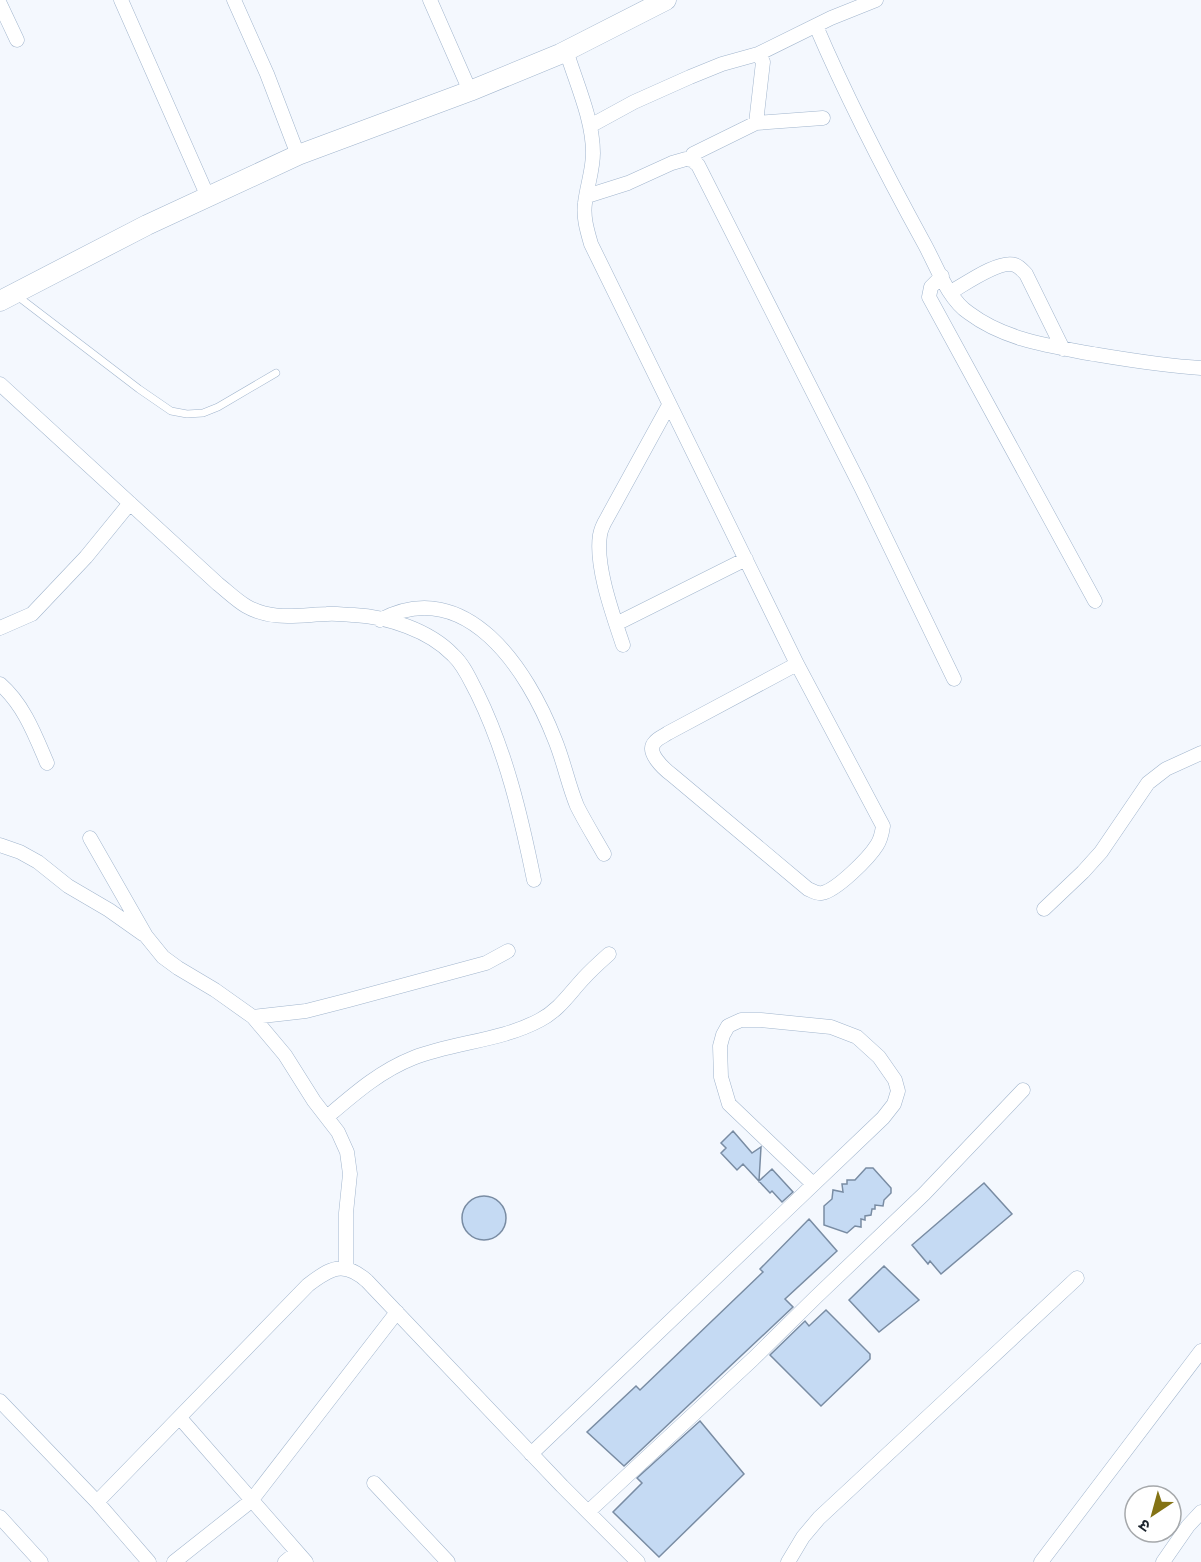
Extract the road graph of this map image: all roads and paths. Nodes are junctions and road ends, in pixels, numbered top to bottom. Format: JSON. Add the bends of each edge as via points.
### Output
{"nodes":[{"id":1,"x":121,"y":0,"type":"edge"},
{"id":2,"x":234,"y":0,"type":"edge"},
{"id":3,"x":430,"y":0,"type":"edge"},
{"id":4,"x":666,"y":0,"type":"edge"},
{"id":5,"x":876,"y":0,"type":"edge"},
{"id":6,"x":0,"y":4,"type":"edge"},
{"id":7,"x":816,"y":26,"type":"junction"},
{"id":8,"x":17,"y":40,"type":"dead end"},
{"id":9,"x":566,"y":50,"type":"junction"},
{"id":10,"x":758,"y":54,"type":"junction"},
{"id":11,"x":470,"y":91,"type":"junction"},
{"id":12,"x":823,"y":118,"type":"dead end"},
{"id":13,"x":756,"y":123,"type":"junction"},
{"id":14,"x":590,"y":126,"type":"junction"},
{"id":15,"x":693,"y":154,"type":"dead end"},
{"id":16,"x":298,"y":156,"type":"junction"},
{"id":17,"x":587,"y":196,"type":"junction"},
{"id":18,"x":208,"y":197,"type":"junction"},
{"id":19,"x":942,"y":276,"type":"junction"},
{"id":20,"x":951,"y":292,"type":"junction"},
{"id":21,"x":7,"y":297,"type":"edge"},
{"id":22,"x":1063,"y":349,"type":"junction"},
{"id":23,"x":1201,"y":368,"type":"edge"},
{"id":24,"x":276,"y":373,"type":"dead end"},
{"id":25,"x":0,"y":384,"type":"edge"},
{"id":26,"x":669,"y":405,"type":"junction"},
{"id":27,"x":130,"y":503,"type":"junction"},
{"id":28,"x":746,"y":560,"type":"junction"},
{"id":29,"x":1095,"y":601,"type":"dead end"},
{"id":30,"x":380,"y":620,"type":"junction"},
{"id":31,"x":616,"y":624,"type":"junction"},
{"id":32,"x":0,"y":628,"type":"edge"},
{"id":33,"x":623,"y":645,"type":"dead end"},
{"id":34,"x":797,"y":664,"type":"junction"},
{"id":35,"x":954,"y":679,"type":"dead end"},
{"id":36,"x":0,"y":684,"type":"edge"},
{"id":37,"x":1201,"y":753,"type":"edge"},
{"id":38,"x":47,"y":763,"type":"dead end"},
{"id":39,"x":90,"y":838,"type":"dead end"},
{"id":40,"x":0,"y":845,"type":"edge"},
{"id":41,"x":604,"y":854,"type":"dead end"},
{"id":42,"x":534,"y":880,"type":"dead end"},
{"id":43,"x":1044,"y":909,"type":"dead end"},
{"id":44,"x":146,"y":936,"type":"junction"},
{"id":45,"x":508,"y":951,"type":"dead end"},
{"id":46,"x":609,"y":954,"type":"dead end"},
{"id":47,"x":253,"y":1017,"type":"junction"},
{"id":48,"x":1023,"y":1090,"type":"dead end"},
{"id":49,"x":327,"y":1117,"type":"junction"},
{"id":50,"x":813,"y":1184,"type":"junction"},
{"id":51,"x":346,"y":1267,"type":"junction"},
{"id":52,"x":1077,"y":1278,"type":"dead end"},
{"id":53,"x":397,"y":1312,"type":"junction"},
{"id":54,"x":1201,"y":1352,"type":"edge"},
{"id":55,"x":0,"y":1401,"type":"edge"},
{"id":56,"x":180,"y":1418,"type":"junction"},
{"id":57,"x":531,"y":1454,"type":"junction"},
{"id":58,"x":374,"y":1483,"type":"dead end"},
{"id":59,"x":251,"y":1501,"type":"junction"},
{"id":60,"x":97,"y":1502,"type":"junction"},
{"id":61,"x":588,"y":1512,"type":"junction"},
{"id":62,"x":1201,"y":1512,"type":"edge"},
{"id":63,"x":0,"y":1518,"type":"edge"},
{"id":64,"x":1195,"y":1529,"type":"edge"},
{"id":65,"x":302,"y":1557,"type":"edge"},
{"id":66,"x":41,"y":1562,"type":"edge"},
{"id":67,"x":149,"y":1562,"type":"edge"},
{"id":68,"x":174,"y":1562,"type":"edge"},
{"id":69,"x":285,"y":1562,"type":"edge"},
{"id":70,"x":447,"y":1562,"type":"edge"},
{"id":71,"x":638,"y":1562,"type":"edge"},
{"id":72,"x":788,"y":1562,"type":"edge"},
{"id":73,"x":1041,"y":1562,"type":"edge"},
{"id":74,"x":1163,"y":1562,"type":"edge"}],
"edges":[{"from":1,"to":18,"type":"street"},
{"from":2,"to":16,"type":"street"},
{"from":3,"to":11,"type":"street"},
{"from":4,"to":9,"type":"street"},
{"from":5,"to":7,"type":"street"},
{"from":6,"to":8,"type":"street"},
{"from":7,"to":10,"type":"street"},
{"from":7,"to":19,"type":"street","via":[[838,78]]},
{"from":9,"to":11,"type":"street"},
{"from":9,"to":14,"type":"street"},
{"from":10,"to":13,"type":"street","via":[[763,62]]},
{"from":10,"to":14,"type":"street","via":[[690,77]]},
{"from":11,"to":16,"type":"street"},
{"from":12,"to":13,"type":"street"},
{"from":13,"to":15,"type":"street"},
{"from":14,"to":17,"type":"street","via":[[593,153]]},
{"from":16,"to":18,"type":"street"},
{"from":17,"to":26,"type":"street","via":[[585,223],[591,244]]},
{"from":17,"to":35,"type":"street","via":[[686,159],[698,165]]},
{"from":18,"to":21,"type":"street"},
{"from":19,"to":20,"type":"street"},
{"from":19,"to":29,"type":"street","via":[[931,287],[929,297]]},
{"from":20,"to":22,"type":"street","via":[[966,312],[979,320],[1028,341]]},
{"from":20,"to":22,"type":"street","via":[[996,267],[1017,265],[1026,274]]},
{"from":21,"to":24,"type":"lane","via":[[171,411],[203,413]]},
{"from":22,"to":23,"type":"street","via":[[1163,366]]},
{"from":25,"to":27,"type":"street"},
{"from":26,"to":28,"type":"street"},
{"from":26,"to":31,"type":"street","via":[[600,534],[600,554]]},
{"from":27,"to":30,"type":"street","via":[[246,606],[282,617],[362,615]]},
{"from":27,"to":32,"type":"street","via":[[32,614]]},
{"from":28,"to":31,"type":"street"},
{"from":28,"to":34,"type":"street"},
{"from":30,"to":41,"type":"street","via":[[410,608],[431,607],[474,622],[496,641],[530,686],[555,740],[577,806]]},
{"from":30,"to":42,"type":"street","via":[[416,628],[454,655],[466,671],[494,731],[522,820]]},
{"from":31,"to":33,"type":"street"},
{"from":34,"to":34,"type":"street","via":[[668,733],[655,741],[652,752],[672,775],[817,893],[833,888],[864,861],[877,845],[883,826]]},
{"from":36,"to":38,"type":"street","via":[[27,717]]},
{"from":37,"to":43,"type":"street","via":[[1166,769],[1148,783],[1101,852]]},
{"from":39,"to":44,"type":"street"},
{"from":40,"to":44,"type":"street","via":[[38,862]]},
{"from":44,"to":47,"type":"street","via":[[163,957]]},
{"from":45,"to":47,"type":"street","via":[[486,963],[306,1011]]},
{"from":46,"to":49,"type":"street","via":[[568,998],[541,1020],[519,1030],[415,1057],[388,1069]]},
{"from":47,"to":49,"type":"street","via":[[285,1055]]},
{"from":48,"to":61,"type":"street","via":[[924,1194]]},
{"from":49,"to":51,"type":"street","via":[[347,1152],[350,1174]]},
{"from":50,"to":50,"type":"street","via":[[884,1118],[894,1104],[896,1080],[868,1046],[849,1032],[761,1020],[733,1023],[720,1046],[721,1077],[729,1104]]},
{"from":50,"to":57,"type":"street"},
{"from":51,"to":53,"type":"street","via":[[358,1272]]},
{"from":51,"to":56,"type":"street","via":[[322,1274],[308,1285]]},
{"from":52,"to":72,"type":"street","via":[[819,1518]]},
{"from":53,"to":57,"type":"street"},
{"from":53,"to":59,"type":"street"},
{"from":54,"to":73,"type":"street"},
{"from":55,"to":60,"type":"street"},
{"from":56,"to":59,"type":"street"},
{"from":56,"to":60,"type":"street"},
{"from":57,"to":61,"type":"street"},
{"from":58,"to":70,"type":"street"},
{"from":59,"to":65,"type":"street"},
{"from":59,"to":68,"type":"street"},
{"from":60,"to":67,"type":"street"},
{"from":61,"to":71,"type":"street"},
{"from":62,"to":64,"type":"street"},
{"from":63,"to":66,"type":"street"},
{"from":64,"to":74,"type":"street"},
{"from":65,"to":69,"type":"street"}]}
